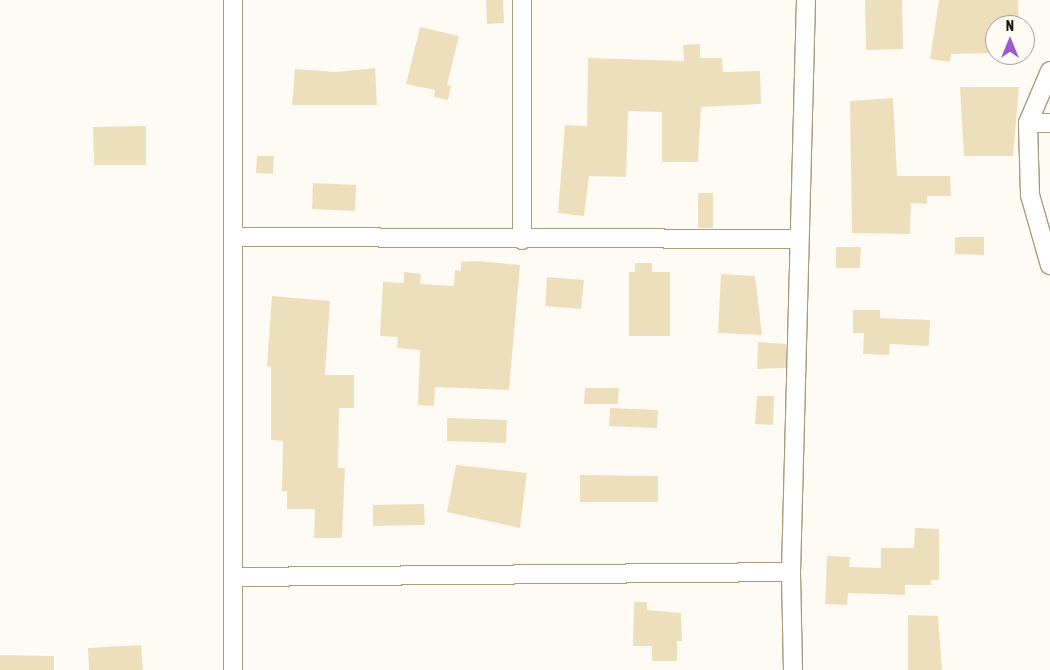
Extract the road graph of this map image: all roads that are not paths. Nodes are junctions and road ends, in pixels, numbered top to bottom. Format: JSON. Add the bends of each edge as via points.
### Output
{"nodes":[{"id":1,"x":234,"y":0,"type":"edge"},
{"id":2,"x":522,"y":0,"type":"edge"},
{"id":3,"x":806,"y":0,"type":"edge"},
{"id":4,"x":1050,"y":71,"type":"edge"},
{"id":5,"x":1028,"y":123,"type":"junction"},
{"id":6,"x":1050,"y":123,"type":"edge"},
{"id":7,"x":233,"y":237,"type":"junction"},
{"id":8,"x":798,"y":239,"type":"junction"},
{"id":9,"x":522,"y":240,"type":"junction"},
{"id":10,"x":1050,"y":265,"type":"edge"},
{"id":11,"x":791,"y":572,"type":"junction"},
{"id":12,"x":233,"y":577,"type":"junction"},
{"id":13,"x":233,"y":670,"type":"edge"},
{"id":14,"x":793,"y":670,"type":"edge"}],
"edges":[{"from":1,"to":7,"type":"street"},
{"from":2,"to":9,"type":"street"},
{"from":3,"to":8,"type":"street"},
{"from":4,"to":5,"type":"street"},
{"from":5,"to":6,"type":"street"},
{"from":5,"to":10,"type":"street","via":[[1030,195]]},
{"from":7,"to":9,"type":"street"},
{"from":7,"to":12,"type":"street"},
{"from":8,"to":9,"type":"street"},
{"from":8,"to":11,"type":"street"},
{"from":11,"to":12,"type":"street"},
{"from":11,"to":14,"type":"street"},
{"from":12,"to":13,"type":"street"}]}
